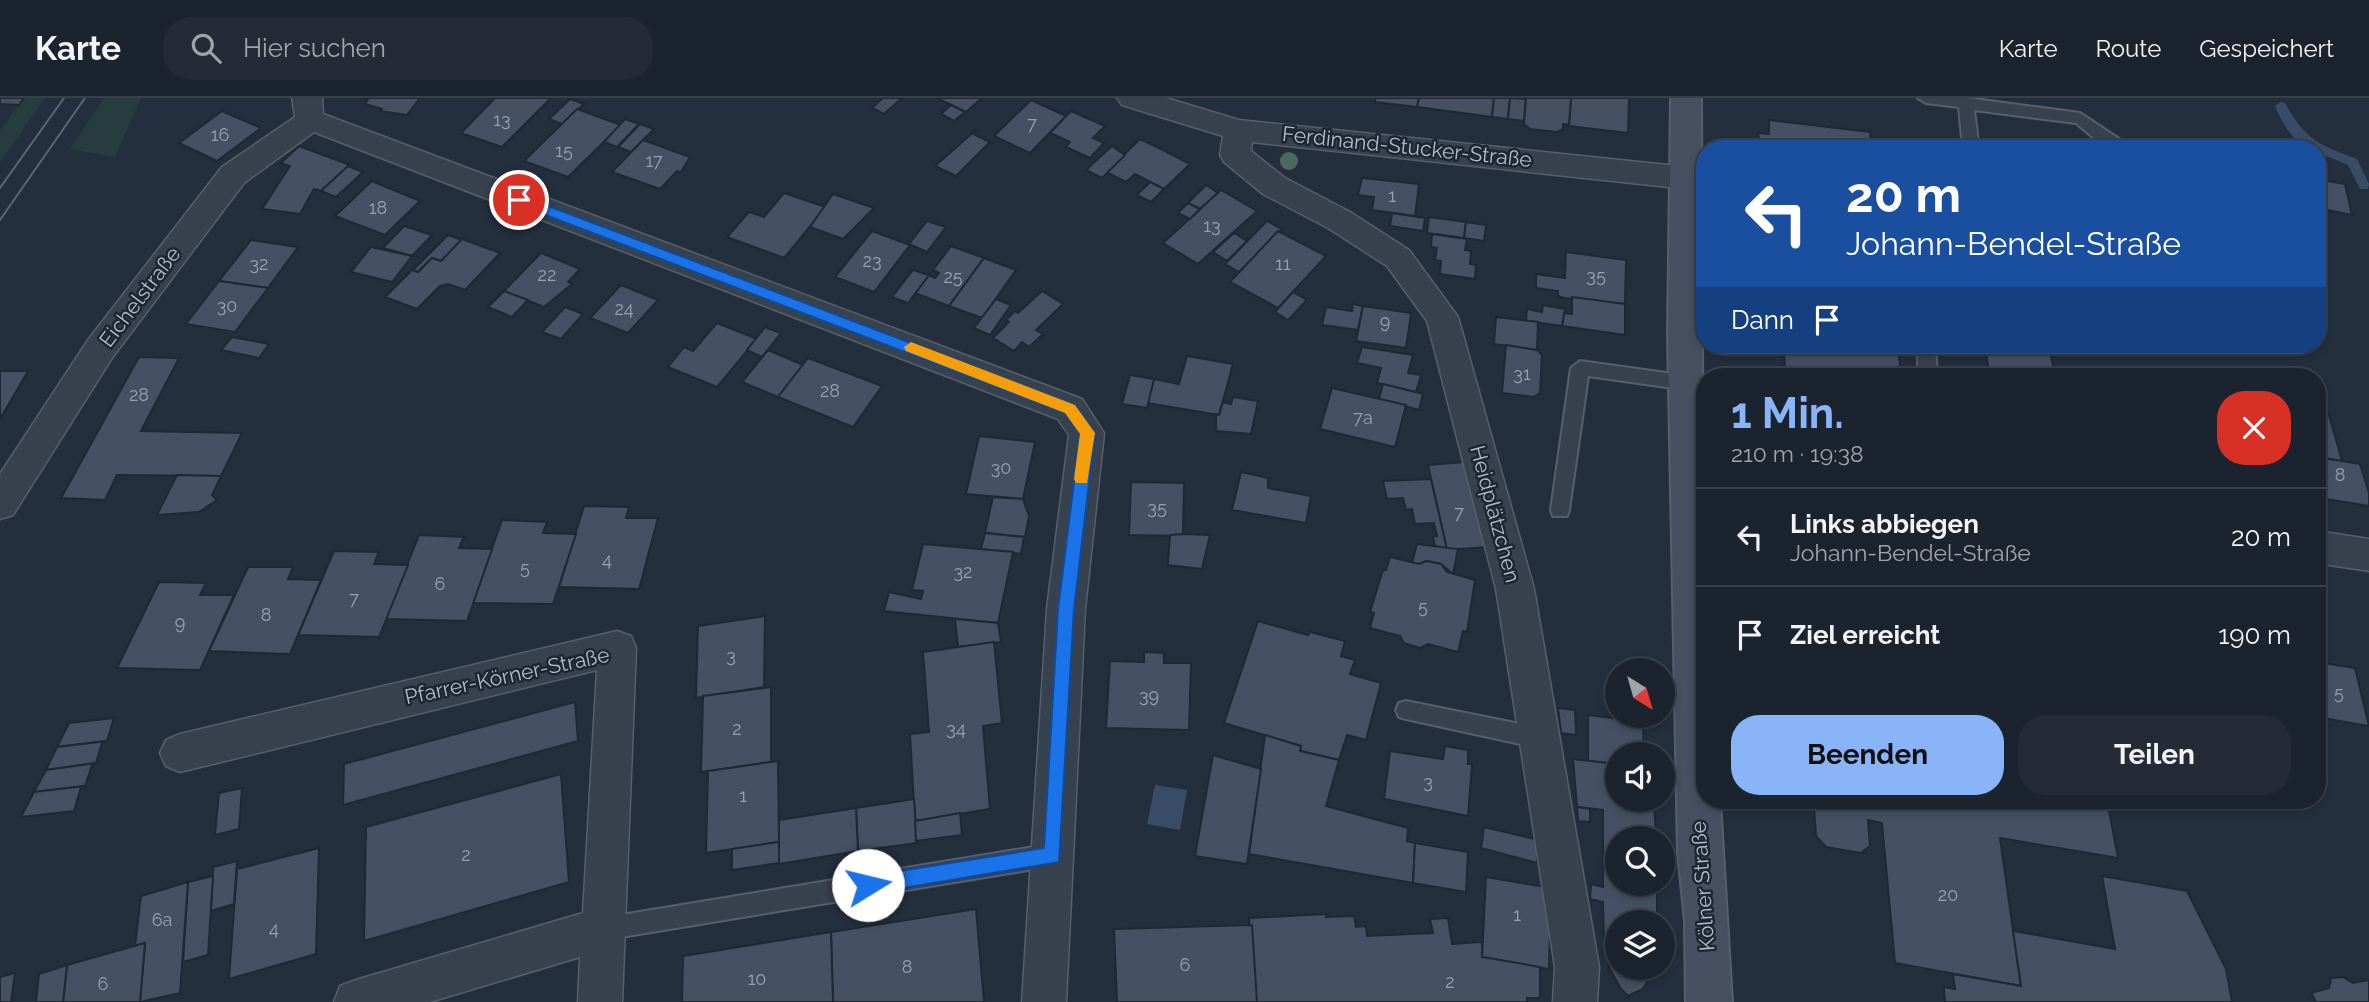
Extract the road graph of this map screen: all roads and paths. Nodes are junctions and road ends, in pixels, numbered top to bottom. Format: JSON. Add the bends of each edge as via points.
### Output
{"nodes":[{"id":1,"x":1132,"y":98,"type":"edge"},
{"id":2,"x":1686,"y":98,"type":"edge"},
{"id":3,"x":1926,"y":98,"type":"edge"},
{"id":4,"x":1966,"y":103,"type":"junction"},
{"id":5,"x":309,"y":109,"type":"edge"},
{"id":6,"x":1239,"y":130,"type":"junction"},
{"id":7,"x":1970,"y":140,"type":"edge"},
{"id":8,"x":2109,"y":140,"type":"edge"},
{"id":9,"x":1693,"y":172,"type":"edge"},
{"id":10,"x":1695,"y":274,"type":"edge"},
{"id":11,"x":1688,"y":383,"type":"junction"},
{"id":12,"x":1696,"y":481,"type":"edge"},
{"id":13,"x":0,"y":504,"type":"edge"},
{"id":14,"x":1560,"y":510,"type":"dead end"},
{"id":15,"x":2326,"y":548,"type":"edge"},
{"id":16,"x":2369,"y":555,"type":"edge"},
{"id":17,"x":1406,"y":710,"type":"dead end"},
{"id":18,"x":1539,"y":738,"type":"junction"},
{"id":19,"x":180,"y":753,"type":"dead end"},
{"id":20,"x":1700,"y":809,"type":"edge"},
{"id":21,"x":1052,"y":855,"type":"junction"},
{"id":22,"x":603,"y":929,"type":"junction"},
{"id":23,"x":356,"y":1002,"type":"edge"},
{"id":24,"x":600,"y":1002,"type":"edge"},
{"id":25,"x":1044,"y":1002,"type":"edge"},
{"id":26,"x":1575,"y":1002,"type":"edge"},
{"id":27,"x":1709,"y":1002,"type":"edge"}],
"edges":[{"from":1,"to":6,"type":"street","name":"Ferdinand-Stucker-Straße"},
{"from":2,"to":9,"type":"main road","name":"Kölner Straße"},
{"from":3,"to":4,"type":"lane"},
{"from":4,"to":7,"type":"lane"},
{"from":4,"to":8,"type":"lane","via":[[2080,118]]},
{"from":5,"to":13,"type":"street","name":"Eichelstraße","via":[[233,175],[100,349]]},
{"from":5,"to":21,"type":"street","via":[[1070,409],[1087,433],[1066,609]]},
{"from":6,"to":9,"type":"street","name":"Ferdinand-Stucker-Straße"},
{"from":6,"to":18,"type":"street","name":"Heidplätzchen","via":[[1235,155],[1274,186],[1398,258],[1442,317],[1515,589]]},
{"from":9,"to":10,"type":"main road","name":"Kölner Straße"},
{"from":10,"to":11,"type":"main road","name":"Kölner Straße"},
{"from":11,"to":12,"type":"main road","name":"Kölner Straße"},
{"from":11,"to":14,"type":"lane","via":[[1580,368]]},
{"from":15,"to":16,"type":"street"},
{"from":17,"to":18,"type":"lane"},
{"from":18,"to":26,"type":"street","name":"Heidplätzchen","via":[[1577,967]]},
{"from":19,"to":22,"type":"street","name":"Pfarrer-Körner-Straße","via":[[617,648]]},
{"from":20,"to":27,"type":"main road","name":"Kölner Straße"},
{"from":21,"to":22,"type":"lane"},
{"from":21,"to":25,"type":"street"},
{"from":22,"to":23,"type":"street"},
{"from":22,"to":24,"type":"street","name":"Pfarrer-Körner-Straße"}]}
